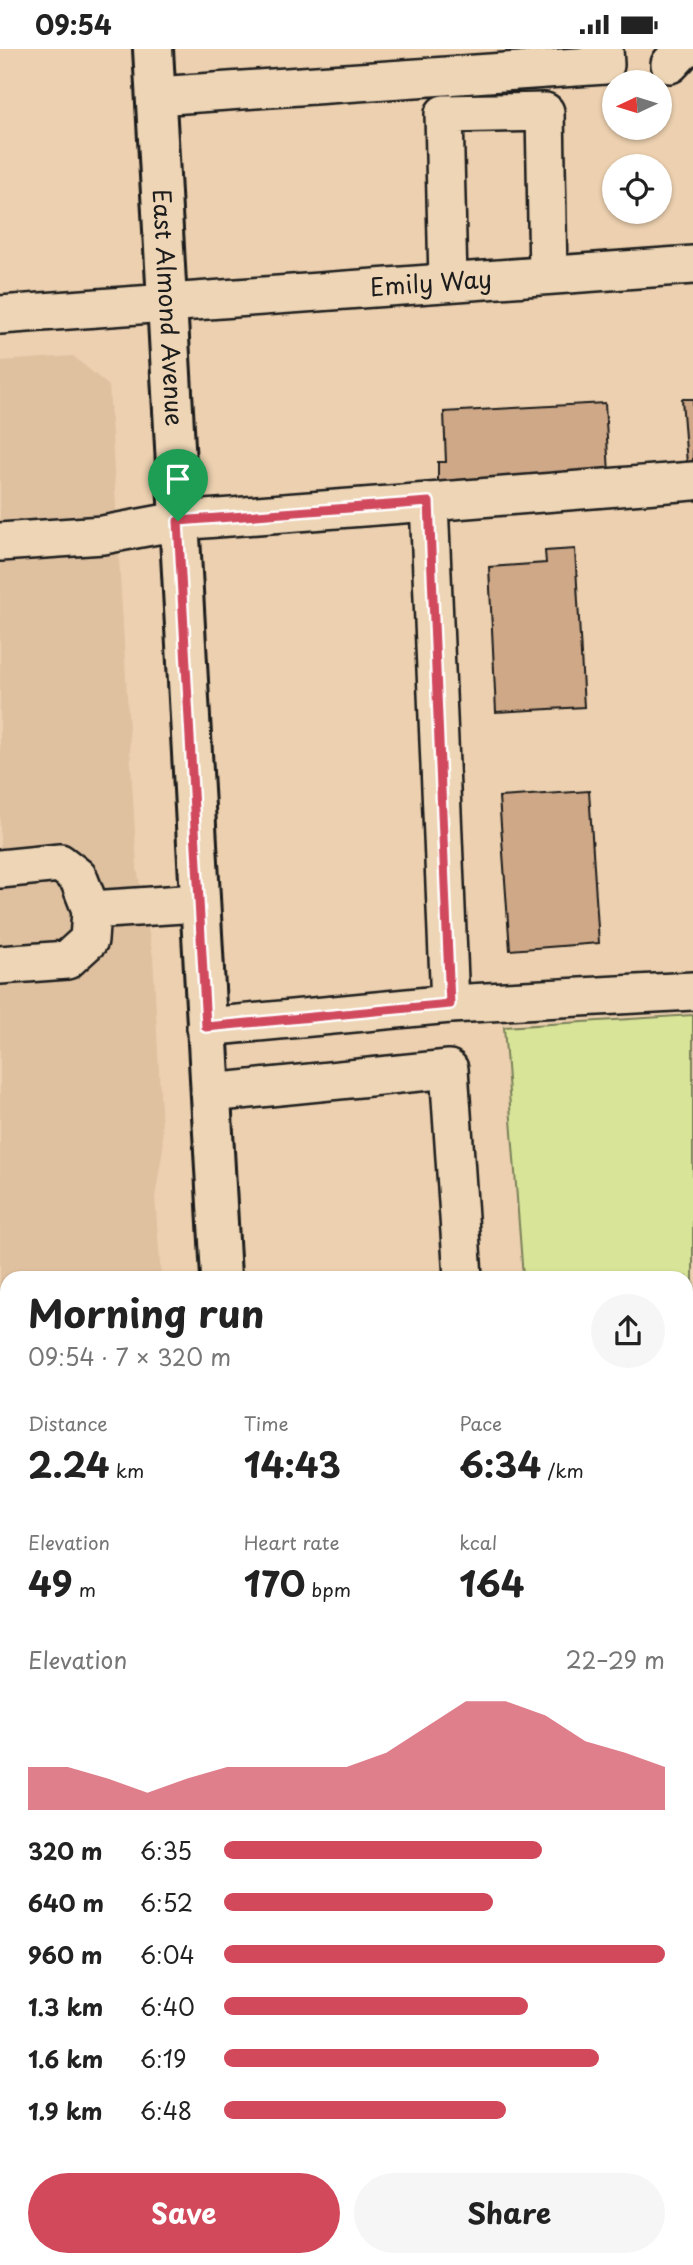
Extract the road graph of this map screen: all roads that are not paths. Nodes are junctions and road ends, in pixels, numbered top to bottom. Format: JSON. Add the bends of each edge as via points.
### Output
{"nodes":[{"id":1,"x":153,"y":49,"type":"edge"},
{"id":2,"x":604,"y":49,"type":"edge"},
{"id":3,"x":474,"y":62,"type":"edge"},
{"id":4,"x":156,"y":96,"type":"junction"},
{"id":5,"x":693,"y":265,"type":"edge"},
{"id":6,"x":548,"y":275,"type":"junction"},
{"id":7,"x":447,"y":281,"type":"junction"},
{"id":8,"x":168,"y":303,"type":"junction"},
{"id":9,"x":0,"y":315,"type":"edge"},
{"id":10,"x":693,"y":481,"type":"edge"},
{"id":11,"x":429,"y":502,"type":"junction"},
{"id":12,"x":178,"y":521,"type":"junction"},
{"id":13,"x":0,"y":542,"type":"edge"},
{"id":14,"x":0,"y":869,"type":"edge"},
{"id":15,"x":198,"y":903,"type":"junction"},
{"id":16,"x":91,"y":909,"type":"junction"},
{"id":17,"x":0,"y":965,"type":"edge"},
{"id":18,"x":693,"y":991,"type":"edge"},
{"id":19,"x":450,"y":1004,"type":"junction"},
{"id":20,"x":206,"y":1027,"type":"junction"},
{"id":21,"x":210,"y":1093,"type":"junction"},
{"id":22,"x":221,"y":1271,"type":"edge"},
{"id":23,"x":463,"y":1271,"type":"edge"}],
"edges":[{"from":1,"to":4,"type":"main road","name":"East Almond Avenue"},
{"from":2,"to":3,"type":"street","via":[[605,65]]},
{"from":3,"to":4,"type":"street"},
{"from":4,"to":8,"type":"main road","name":"East Almond Avenue"},
{"from":5,"to":6,"type":"street","name":"Emily Way"},
{"from":6,"to":7,"type":"street","name":"Emily Way"},
{"from":6,"to":7,"type":"street","via":[[545,112],[444,114]]},
{"from":7,"to":8,"type":"street","name":"Emily Way"},
{"from":8,"to":9,"type":"street","name":"Emily Way"},
{"from":8,"to":12,"type":"main road","name":"East Almond Avenue"},
{"from":10,"to":11,"type":"street"},
{"from":11,"to":12,"type":"street"},
{"from":11,"to":19,"type":"street"},
{"from":12,"to":13,"type":"street","via":[[103,535]]},
{"from":12,"to":15,"type":"main road","name":"East Almond Avenue"},
{"from":14,"to":16,"type":"street","via":[[60,863],[78,877]]},
{"from":15,"to":16,"type":"street"},
{"from":15,"to":20,"type":"main road","name":"East Almond Avenue"},
{"from":16,"to":17,"type":"street","via":[[89,940],[67,960]]},
{"from":18,"to":19,"type":"street"},
{"from":19,"to":20,"type":"street"},
{"from":20,"to":21,"type":"main road","name":"East Almond Avenue"},
{"from":21,"to":22,"type":"main road","name":"East Almond Avenue"},
{"from":21,"to":23,"type":"street","via":[[449,1069]]}]}
